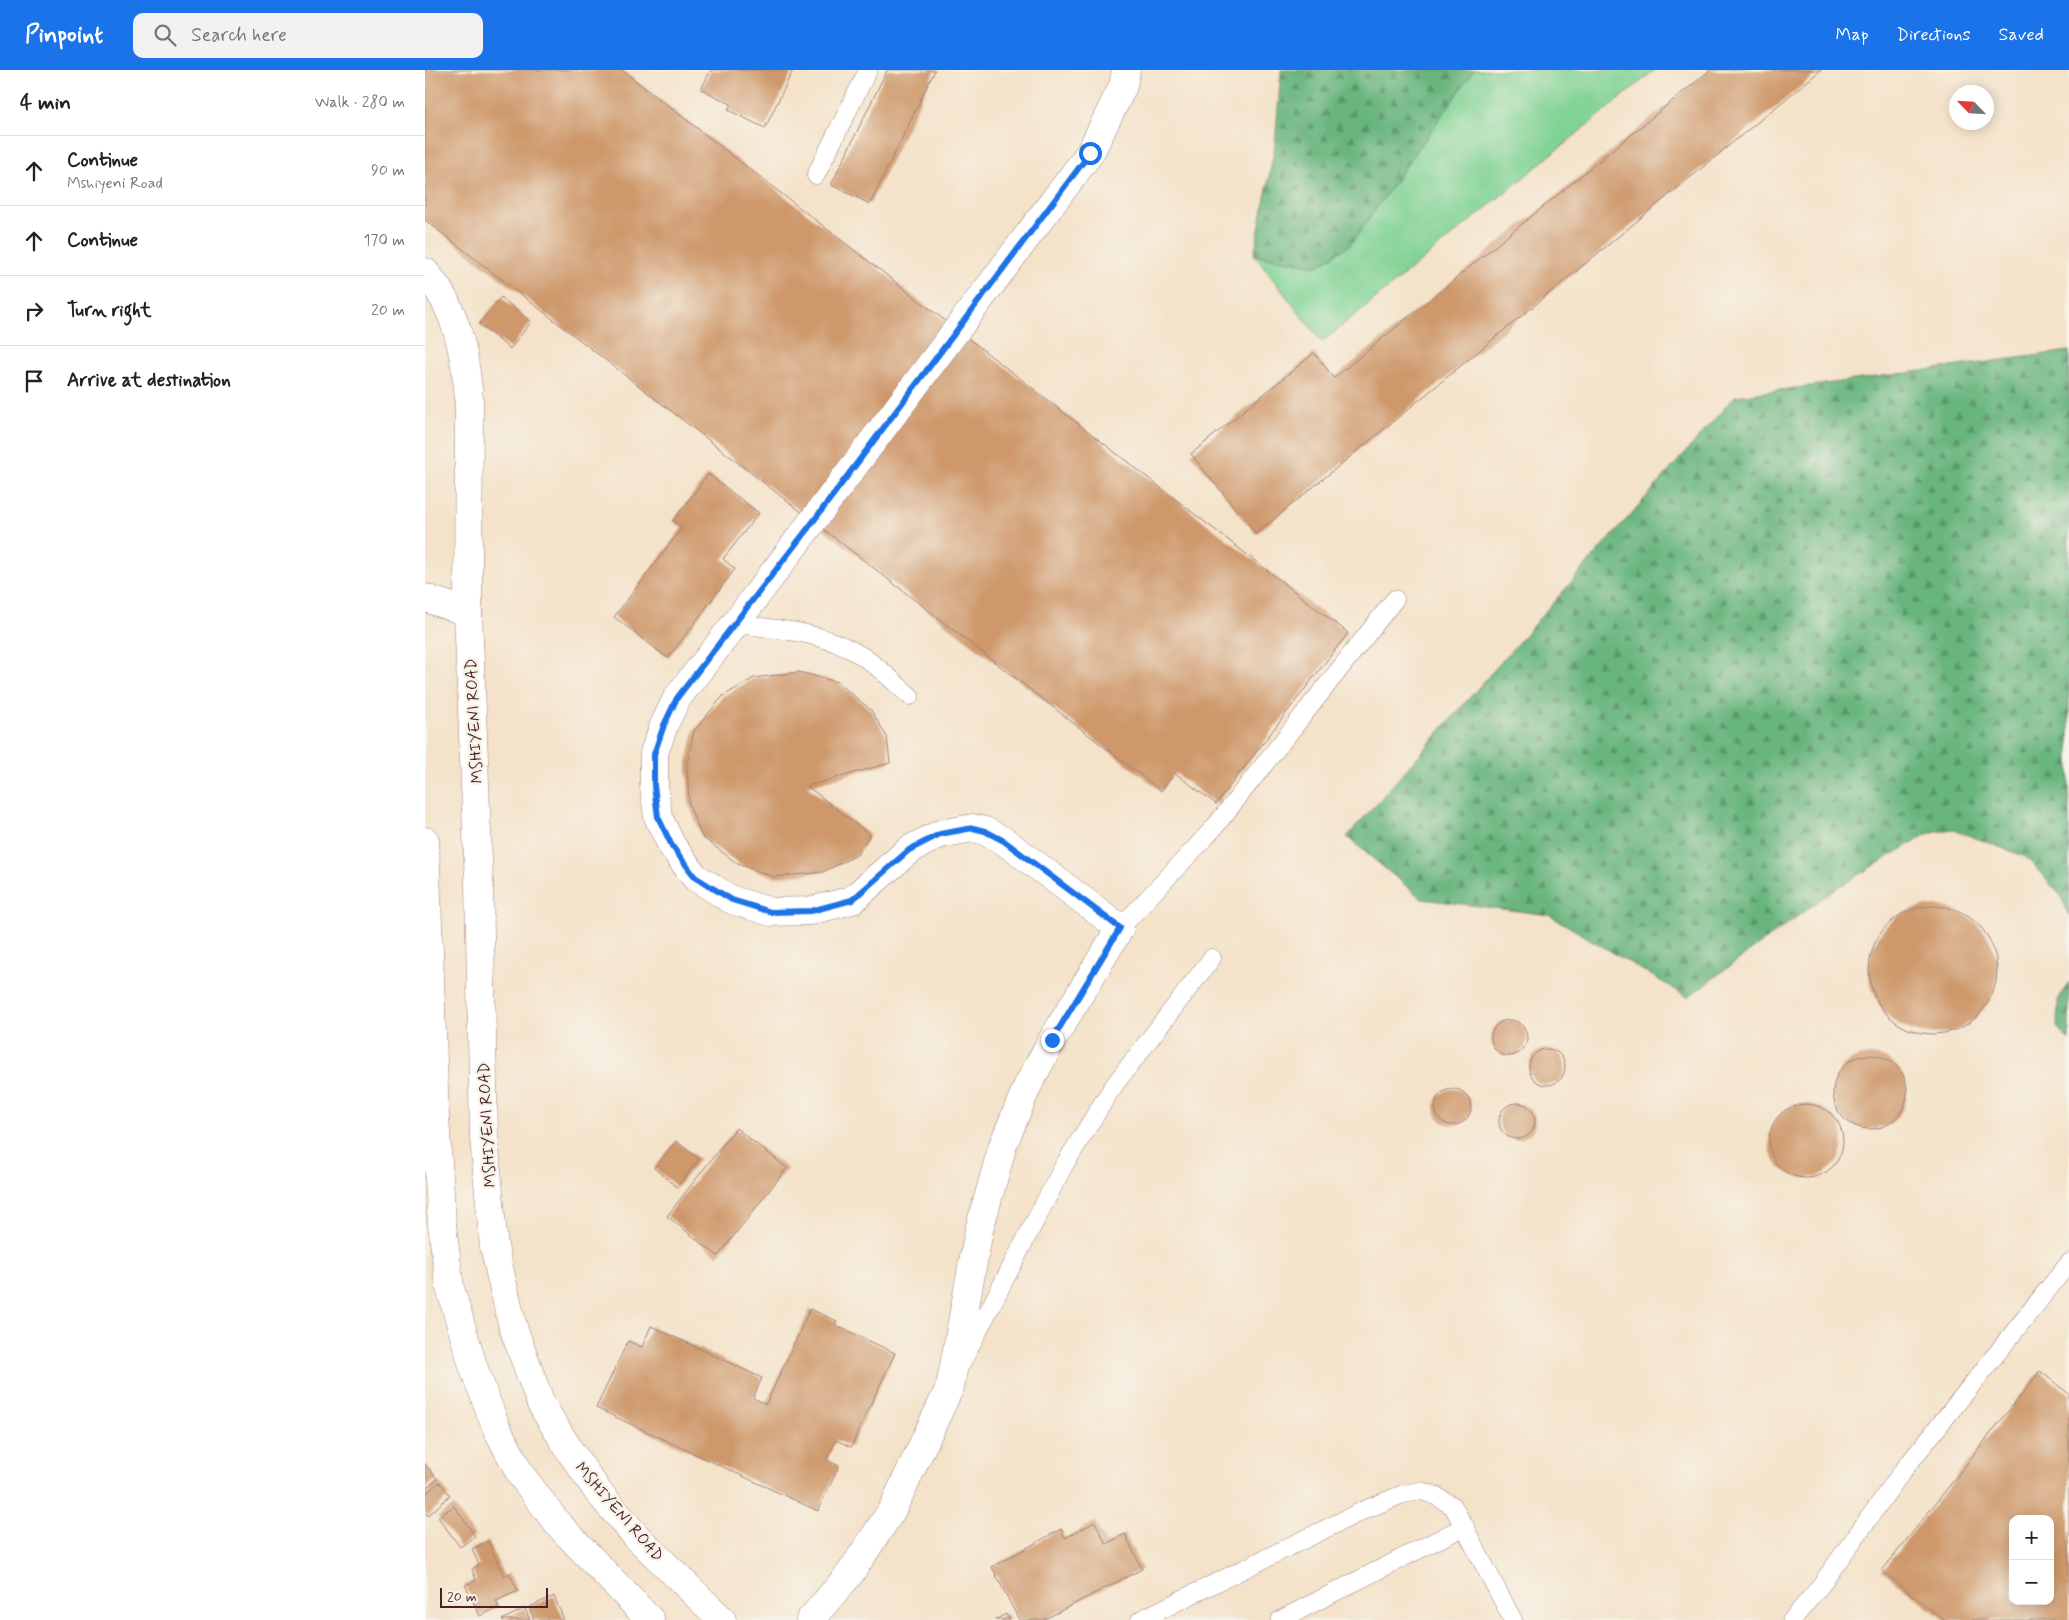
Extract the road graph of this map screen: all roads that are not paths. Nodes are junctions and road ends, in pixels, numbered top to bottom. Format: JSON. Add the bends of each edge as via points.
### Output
{"nodes":[{"id":1,"x":868,"y":70,"type":"edge"},
{"id":2,"x":1126,"y":70,"type":"edge"},
{"id":3,"x":816,"y":174,"type":"dead end"},
{"id":4,"x":425,"y":272,"type":"edge"},
{"id":5,"x":425,"y":598,"type":"edge"},
{"id":6,"x":1395,"y":599,"type":"dead end"},
{"id":7,"x":468,"y":612,"type":"junction"},
{"id":8,"x":735,"y":624,"type":"junction"},
{"id":9,"x":910,"y":696,"type":"dead end"},
{"id":10,"x":425,"y":841,"type":"edge"},
{"id":11,"x":1120,"y":928,"type":"junction"},
{"id":12,"x":1212,"y":958,"type":"dead end"},
{"id":13,"x":2069,"y":1263,"type":"edge"},
{"id":14,"x":949,"y":1387,"type":"junction"},
{"id":15,"x":1465,"y":1526,"type":"junction"},
{"id":16,"x":649,"y":1620,"type":"edge"},
{"id":17,"x":722,"y":1620,"type":"edge"},
{"id":18,"x":810,"y":1620,"type":"edge"},
{"id":19,"x":1140,"y":1620,"type":"edge"},
{"id":20,"x":1280,"y":1620,"type":"edge"},
{"id":21,"x":1513,"y":1620,"type":"edge"},
{"id":22,"x":1792,"y":1620,"type":"edge"}],
"edges":[{"from":1,"to":3,"type":"lane"},
{"from":2,"to":8,"type":"street","via":[[1123,86],[1090,153]]},
{"from":4,"to":7,"type":"street","name":"MSHIYENI ROAD","via":[[449,307],[467,366]]},
{"from":5,"to":7,"type":"street"},
{"from":6,"to":11,"type":"lane","via":[[1213,829]]},
{"from":7,"to":17,"type":"street","name":"MSHIYENI ROAD","via":[[479,873],[484,1138],[494,1246],[513,1327],[541,1404],[569,1451],[599,1493],[637,1536]]},
{"from":8,"to":9,"type":"lane","via":[[803,632],[838,644],[863,657]]},
{"from":8,"to":11,"type":"street","via":[[677,698],[654,754],[658,817],[672,846],[695,877],[732,900],[771,912],[811,911],[852,900],[909,850],[940,834],[973,828],[1004,841]]},
{"from":10,"to":16,"type":"street","via":[[435,1117],[450,1288],[473,1366],[496,1427],[521,1475],[557,1523]]},
{"from":11,"to":14,"type":"street","via":[[1052,1040],[1027,1087],[1003,1145],[979,1230]]},
{"from":12,"to":14,"type":"lane","via":[[1112,1088],[1063,1167]]},
{"from":13,"to":22,"type":"lane","via":[[1902,1472]]},
{"from":14,"to":18,"type":"street","via":[[892,1510],[849,1575]]},
{"from":15,"to":19,"type":"lane","via":[[1453,1506],[1444,1500],[1421,1492],[1409,1492],[1362,1511]]},
{"from":15,"to":20,"type":"lane"},
{"from":15,"to":21,"type":"lane"}]}
